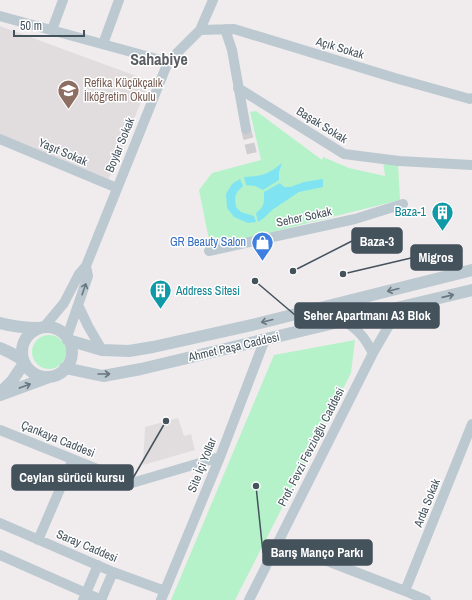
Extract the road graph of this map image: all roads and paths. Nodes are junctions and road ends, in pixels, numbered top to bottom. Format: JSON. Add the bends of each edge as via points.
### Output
{"nodes":[{"id":1,"x":63,"y":0,"type":"edge"},
{"id":2,"x":119,"y":0,"type":"edge"},
{"id":3,"x":213,"y":0,"type":"edge"},
{"id":4,"x":0,"y":16,"type":"edge"},
{"id":5,"x":225,"y":29,"type":"junction"},
{"id":6,"x":52,"y":30,"type":"junction"},
{"id":7,"x":200,"y":30,"type":"junction"},
{"id":8,"x":103,"y":44,"type":"junction"},
{"id":9,"x":168,"y":62,"type":"junction"},
{"id":10,"x":238,"y":88,"type":"junction"},
{"id":11,"x":472,"y":98,"type":"edge"},
{"id":12,"x":246,"y":129,"type":"tunnel mouth"},
{"id":13,"x":0,"y":139,"type":"edge"},
{"id":14,"x":472,"y":165,"type":"edge"},
{"id":15,"x":117,"y":188,"type":"junction"},
{"id":16,"x":403,"y":204,"type":"dead end"},
{"id":17,"x":209,"y":251,"type":"dead end"},
{"id":18,"x":86,"y":266,"type":"junction"},
{"id":19,"x":472,"y":270,"type":"edge"},
{"id":20,"x":472,"y":290,"type":"edge"},
{"id":21,"x":78,"y":306,"type":"junction"},
{"id":22,"x":399,"y":308,"type":"junction"},
{"id":23,"x":344,"y":321,"type":"junction"},
{"id":24,"x":0,"y":323,"type":"edge"},
{"id":25,"x":44,"y":327,"type":"junction"},
{"id":26,"x":67,"y":338,"type":"junction"},
{"id":27,"x":266,"y":339,"type":"junction"},
{"id":28,"x":0,"y":348,"type":"edge"},
{"id":29,"x":102,"y":350,"type":"junction"},
{"id":30,"x":373,"y":353,"type":"junction"},
{"id":31,"x":24,"y":362,"type":"junction"},
{"id":32,"x":65,"y":368,"type":"junction"},
{"id":33,"x":50,"y":376,"type":"junction"},
{"id":34,"x":0,"y":394,"type":"edge"},
{"id":35,"x":472,"y":424,"type":"edge"},
{"id":36,"x":0,"y":430,"type":"edge"},
{"id":37,"x":220,"y":457,"type":"junction"},
{"id":38,"x":73,"y":459,"type":"junction"},
{"id":39,"x":0,"y":523,"type":"edge"},
{"id":40,"x":38,"y":540,"type":"junction"},
{"id":41,"x":278,"y":542,"type":"junction"},
{"id":42,"x":0,"y":555,"type":"edge"},
{"id":43,"x":98,"y":565,"type":"junction"},
{"id":44,"x":114,"y":572,"type":"junction"},
{"id":45,"x":405,"y":591,"type":"junction"},
{"id":46,"x":163,"y":595,"type":"edge"},
{"id":47,"x":84,"y":597,"type":"edge"},
{"id":48,"x":102,"y":600,"type":"edge"},
{"id":49,"x":249,"y":600,"type":"edge"},
{"id":50,"x":426,"y":600,"type":"edge"}],
"edges":[{"from":1,"to":6,"type":"street"},
{"from":2,"to":8,"type":"street"},
{"from":3,"to":7,"type":"street","name":"Boylar Sokak"},
{"from":4,"to":6,"type":"street"},
{"from":5,"to":7,"type":"street","name":"Açık Sokak"},
{"from":5,"to":10,"type":"street","via":[[232,50]]},
{"from":5,"to":11,"type":"street","name":"Açık Sokak","via":[[234,29],[395,78]]},
{"from":6,"to":8,"type":"street"},
{"from":7,"to":9,"type":"street","name":"Boylar Sokak"},
{"from":8,"to":9,"type":"street"},
{"from":9,"to":15,"type":"street","name":"Boylar Sokak"},
{"from":10,"to":12,"type":"street"},
{"from":10,"to":14,"type":"street","name":"Başak Sokak","via":[[344,154],[399,161]]},
{"from":13,"to":15,"type":"street","name":"Yaşıt Sokak"},
{"from":15,"to":18,"type":"street","name":"Boylar Sokak"},
{"from":16,"to":17,"type":"street","name":"Seher Sokak","via":[[355,219]]},
{"from":21,"to":18,"type":"street","name":"Boylar Sokak","one_way":true,"via":[[88,276]]},
{"from":18,"to":25,"type":"street","name":"Boylar Sokak","via":[[79,274],[64,304]]},
{"from":19,"to":29,"type":"street","name":"Ahmet Paşa Caddesi","one_way":true,"via":[[153,347],[129,351]]},
{"from":22,"to":20,"type":"street","name":"Ahmet Paşa Caddesi","one_way":true},
{"from":21,"to":26,"type":"street","name":"Boylar Sokak"},
{"from":21,"to":29,"type":"street"},
{"from":22,"to":23,"type":"street","name":"Ahmet Paşa Caddesi"},
{"from":22,"to":30,"type":"street","name":"Prof. Fevzi Fevzioğlu Caddesi"},
{"from":23,"to":27,"type":"street","name":"Ahmet Paşa Caddesi"},
{"from":23,"to":30,"type":"street","via":[[366,340]]},
{"from":24,"to":25,"type":"street","via":[[26,328]]},
{"from":25,"to":26,"type":"street","via":[[58,330]]},
{"from":25,"to":31,"type":"street","via":[[34,331],[26,339],[22,349]]},
{"from":26,"to":29,"type":"street","name":"Ahmet Paşa Caddesi"},
{"from":26,"to":32,"type":"street","via":[[71,353]]},
{"from":32,"to":27,"type":"street","name":"Ahmet Paşa Caddesi","one_way":true,"via":[[103,376]]},
{"from":27,"to":37,"type":"street","name":"Site İçi Yollar"},
{"from":28,"to":31,"type":"street"},
{"from":30,"to":41,"type":"street","name":"Prof. Fevzi Fevzioğlu Caddesi"},
{"from":31,"to":33,"type":"street","via":[[36,374]]},
{"from":31,"to":34,"type":"street"},
{"from":32,"to":33,"type":"street"},
{"from":34,"to":33,"type":"street","one_way":true},
{"from":35,"to":45,"type":"street","name":"Arda Sokak"},
{"from":36,"to":38,"type":"street","name":"Çankaya Caddesi"},
{"from":37,"to":38,"type":"street","name":"Çankaya Caddesi","via":[[132,483]]},
{"from":37,"to":46,"type":"street","name":"Site İçi Yollar"},
{"from":38,"to":40,"type":"street"},
{"from":39,"to":40,"type":"street","name":"Saray Caddesi"},
{"from":40,"to":43,"type":"street","name":"Saray Caddesi"},
{"from":41,"to":45,"type":"street"},
{"from":41,"to":49,"type":"street","name":"Prof. Fevzi Fevzioğlu Caddesi"},
{"from":42,"to":47,"type":"street"},
{"from":43,"to":44,"type":"street","name":"Saray Caddesi"},
{"from":43,"to":47,"type":"street"},
{"from":44,"to":46,"type":"street","name":"Saray Caddesi"},
{"from":44,"to":48,"type":"street"},
{"from":45,"to":50,"type":"street"},
{"from":47,"to":48,"type":"street"}]}
